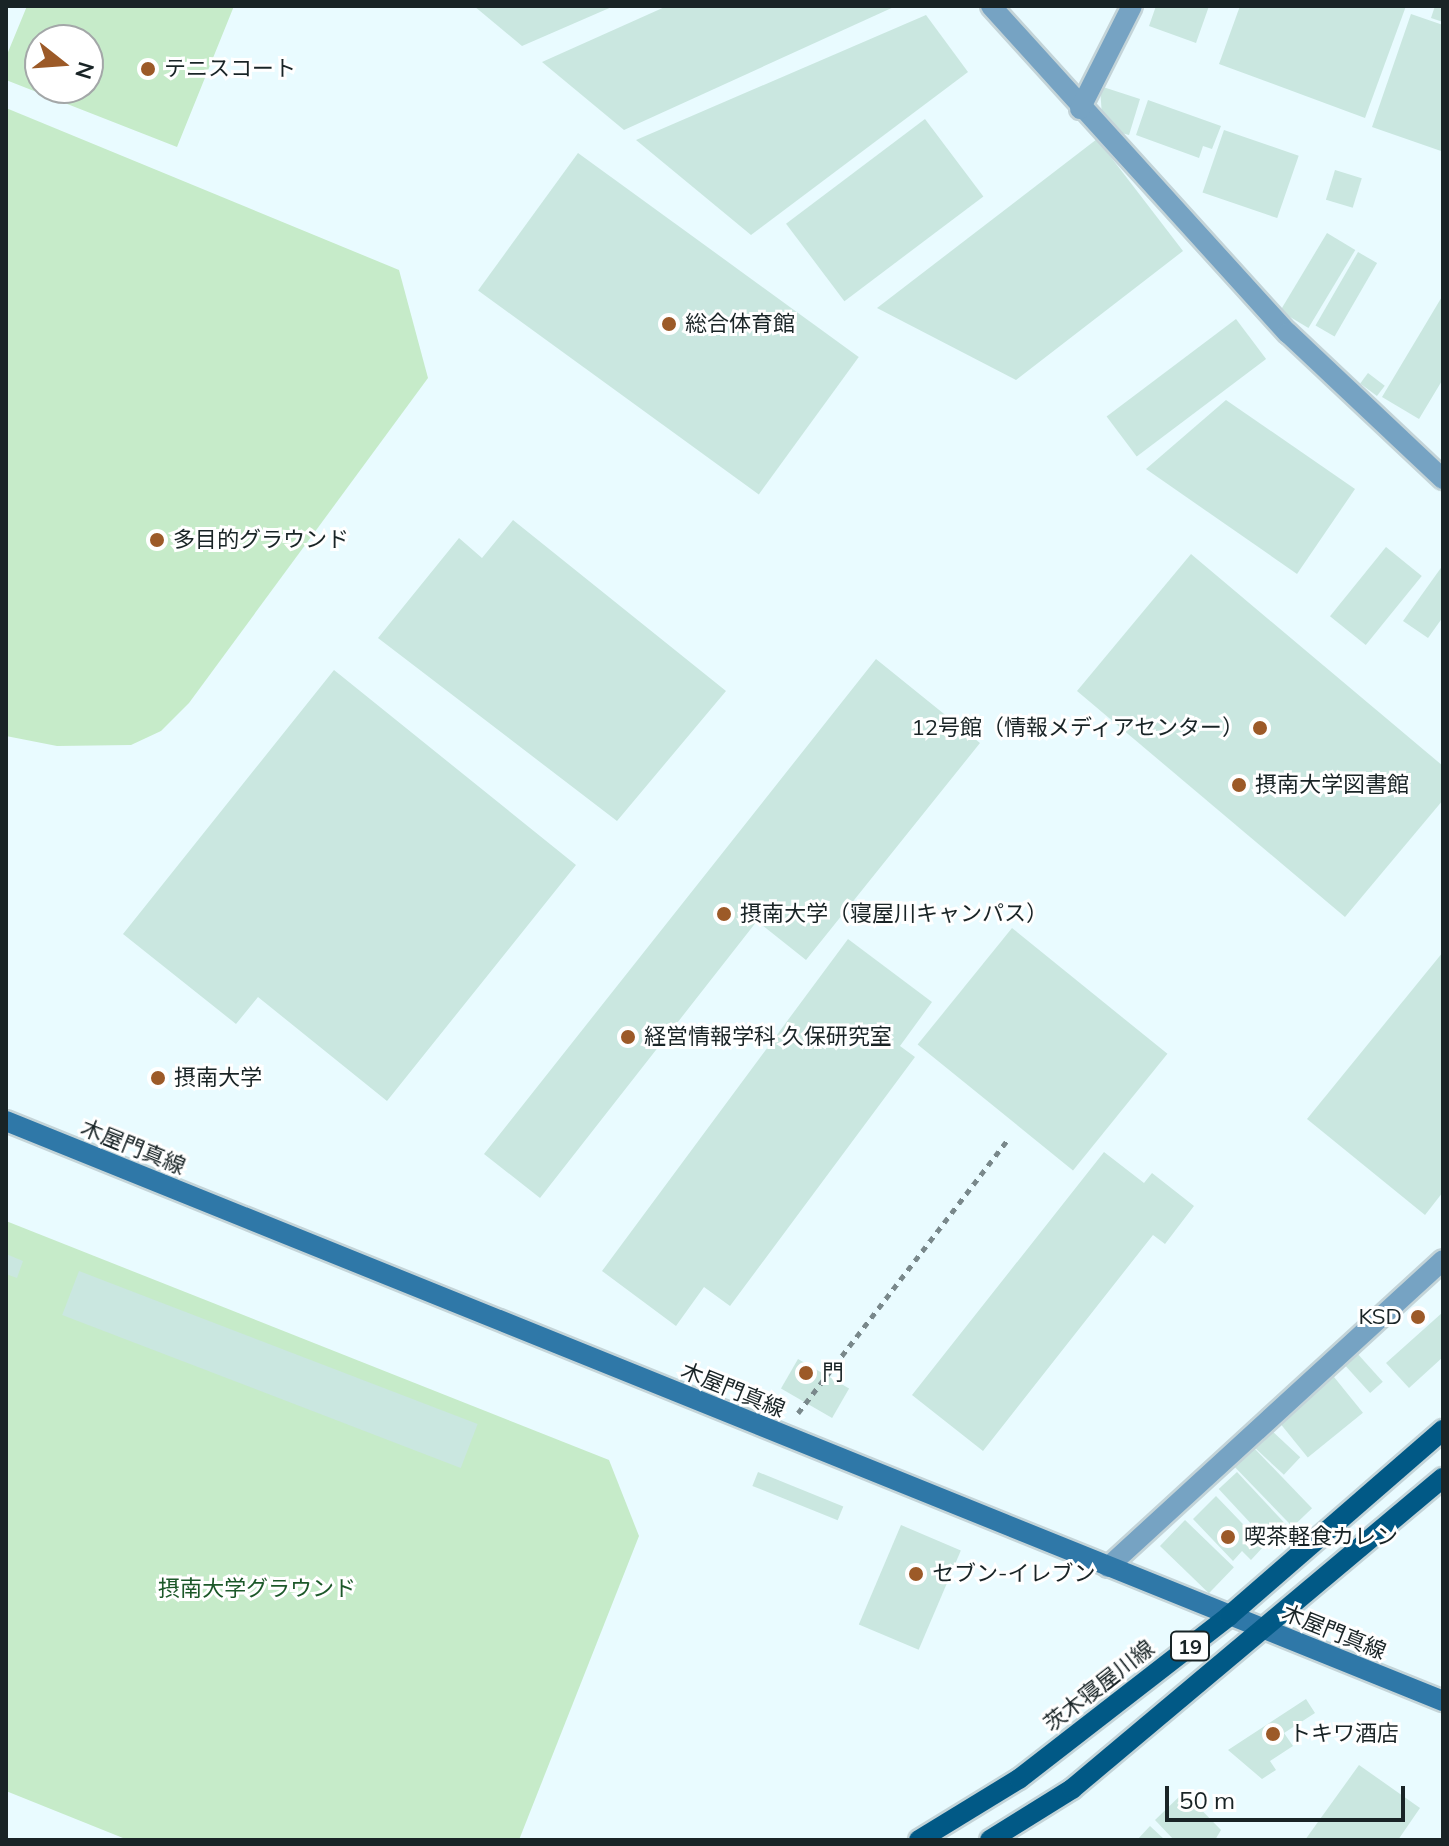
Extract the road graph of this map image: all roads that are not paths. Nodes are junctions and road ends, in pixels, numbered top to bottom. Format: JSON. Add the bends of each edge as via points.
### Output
{"nodes":[{"id":1,"x":991,"y":6,"type":"edge"},
{"id":2,"x":1132,"y":6,"type":"edge"},
{"id":3,"x":1080,"y":109,"type":"junction"},
{"id":4,"x":1443,"y":479,"type":"edge"},
{"id":5,"x":6,"y":1121,"type":"edge"},
{"id":6,"x":1443,"y":1260,"type":"edge"},
{"id":7,"x":1443,"y":1430,"type":"edge"},
{"id":8,"x":1443,"y":1478,"type":"edge"},
{"id":9,"x":1108,"y":1567,"type":"junction"},
{"id":10,"x":1229,"y":1616,"type":"junction"},
{"id":11,"x":1263,"y":1629,"type":"junction"},
{"id":12,"x":1443,"y":1701,"type":"edge"},
{"id":13,"x":919,"y":1840,"type":"edge"},
{"id":14,"x":990,"y":1840,"type":"edge"}],
"edges":[{"from":1,"to":3,"type":"street"},
{"from":2,"to":3,"type":"street"},
{"from":3,"to":4,"type":"street","via":[[1288,333]]},
{"from":5,"to":9,"type":"main road","name":"木屋門真線"},
{"from":6,"to":9,"type":"street"},
{"from":7,"to":10,"type":"main road","name":"茨木寝屋川線","number":"19"},
{"from":8,"to":11,"type":"main road","number":"19"},
{"from":9,"to":10,"type":"main road","name":"木屋門真線"},
{"from":10,"to":11,"type":"main road","name":"木屋門真線"},
{"from":10,"to":13,"type":"main road","name":"茨木寝屋川線","number":"19","via":[[1019,1779]]},
{"from":11,"to":12,"type":"main road","name":"木屋門真線"},
{"from":11,"to":14,"type":"main road","number":"19","via":[[1072,1789]]}]}
